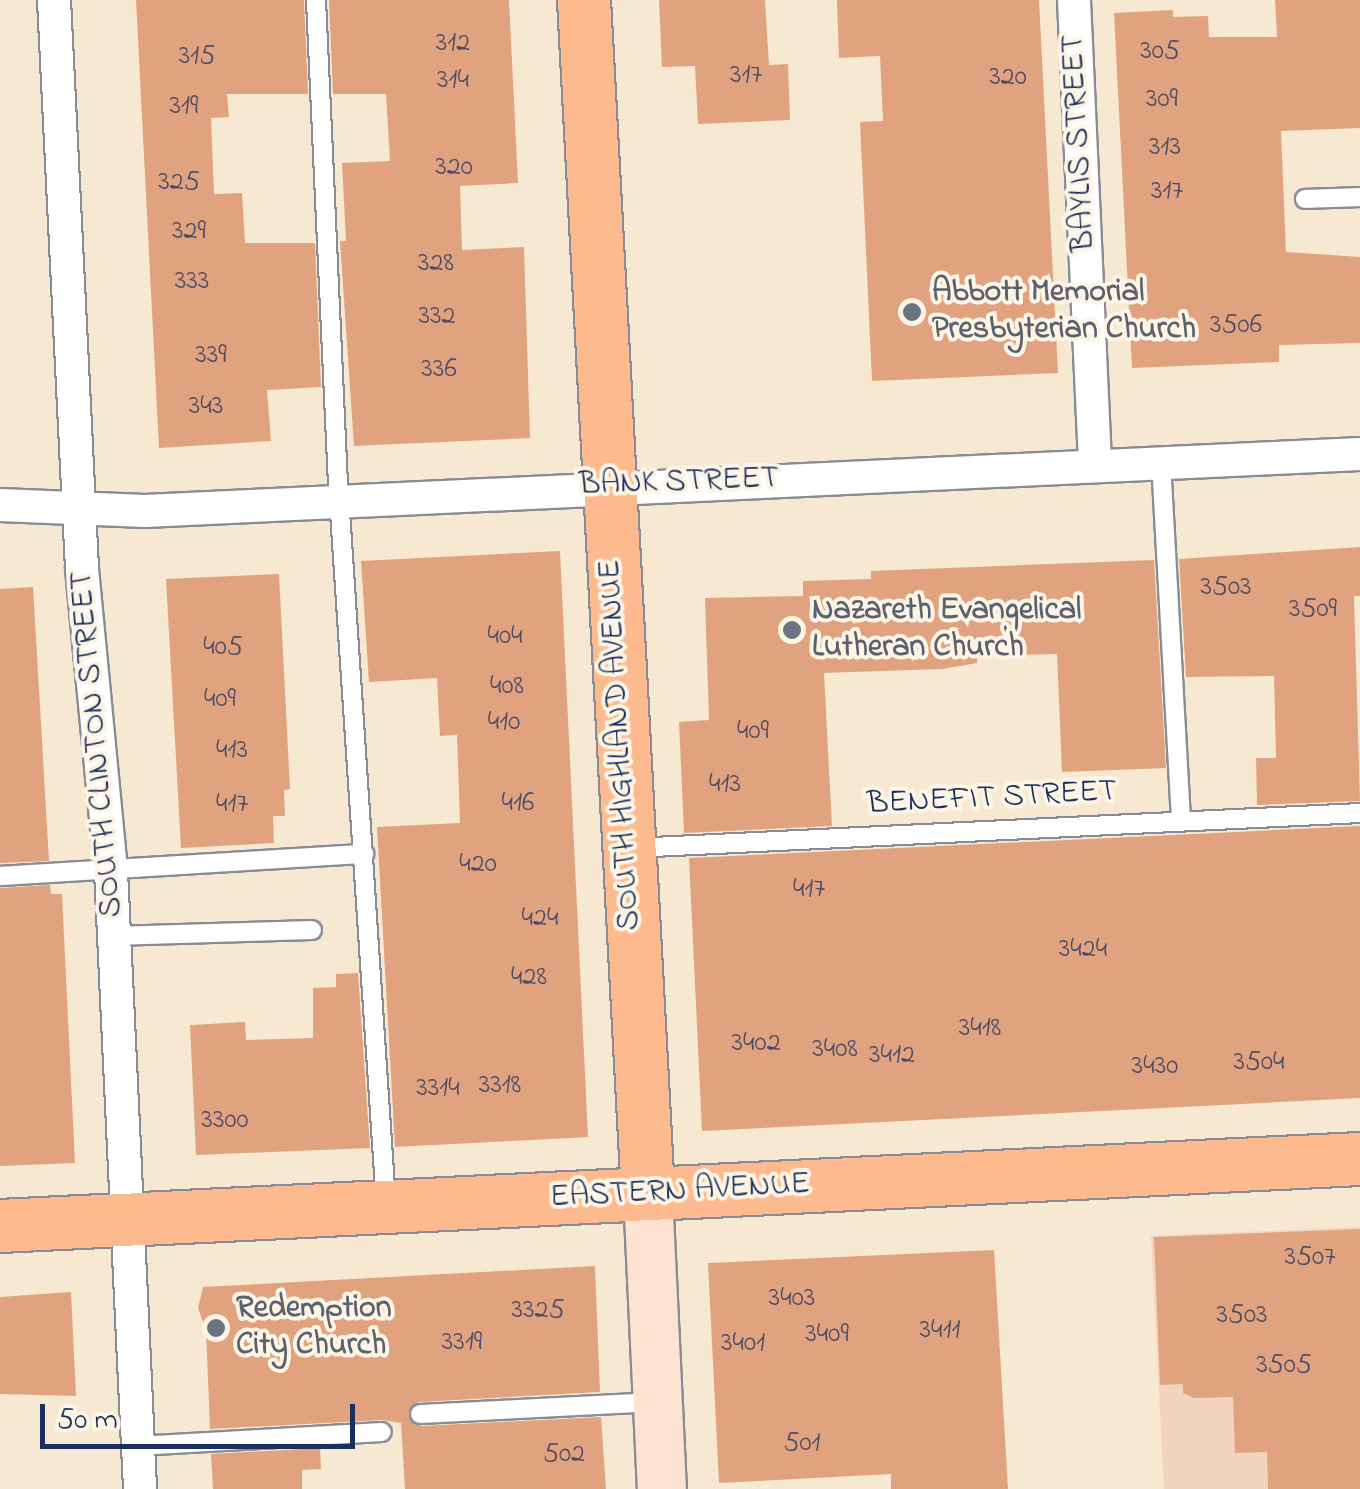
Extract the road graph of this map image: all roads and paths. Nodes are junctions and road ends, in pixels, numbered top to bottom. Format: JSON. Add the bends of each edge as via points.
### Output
{"nodes":[{"id":1,"x":54,"y":0,"type":"edge"},
{"id":2,"x":316,"y":0,"type":"edge"},
{"id":3,"x":584,"y":0,"type":"edge"},
{"id":4,"x":1074,"y":0,"type":"edge"},
{"id":5,"x":1360,"y":197,"type":"edge"},
{"id":6,"x":1306,"y":199,"type":"dead end"},
{"id":7,"x":1360,"y":454,"type":"edge"},
{"id":8,"x":1161,"y":462,"type":"junction"},
{"id":9,"x":1095,"y":465,"type":"junction"},
{"id":10,"x":608,"y":486,"type":"junction"},
{"id":11,"x":339,"y":497,"type":"junction"},
{"id":12,"x":0,"y":505,"type":"edge"},
{"id":13,"x":82,"y":512,"type":"junction"},
{"id":14,"x":1360,"y":813,"type":"edge"},
{"id":15,"x":1181,"y":819,"type":"junction"},
{"id":16,"x":626,"y":848,"type":"junction"},
{"id":17,"x":364,"y":854,"type":"junction"},
{"id":18,"x":111,"y":871,"type":"junction"},
{"id":19,"x":0,"y":876,"type":"edge"},
{"id":20,"x":312,"y":930,"type":"dead end"},
{"id":21,"x":114,"y":936,"type":"junction"},
{"id":22,"x":1360,"y":1159,"type":"edge"},
{"id":23,"x":648,"y":1194,"type":"junction"},
{"id":24,"x":386,"y":1206,"type":"junction"},
{"id":25,"x":126,"y":1220,"type":"junction"},
{"id":26,"x":0,"y":1226,"type":"edge"},
{"id":27,"x":658,"y":1402,"type":"junction"},
{"id":28,"x":420,"y":1414,"type":"dead end"},
{"id":29,"x":382,"y":1432,"type":"dead end"},
{"id":30,"x":138,"y":1446,"type":"junction"},
{"id":31,"x":140,"y":1489,"type":"edge"},
{"id":32,"x":662,"y":1489,"type":"edge"}],
"edges":[{"from":1,"to":13,"type":"street","name":"SOUTH CLINTON STREET"},
{"from":2,"to":11,"type":"lane"},
{"from":3,"to":10,"type":"main road","name":"SOUTH HIGHLAND AVENUE"},
{"from":4,"to":9,"type":"street","name":"BAYLIS STREET"},
{"from":5,"to":6,"type":"lane"},
{"from":7,"to":8,"type":"street","name":"BANK STREET"},
{"from":8,"to":9,"type":"street","name":"BANK STREET"},
{"from":8,"to":15,"type":"lane"},
{"from":9,"to":10,"type":"street","name":"BANK STREET"},
{"from":10,"to":11,"type":"street","name":"BANK STREET"},
{"from":10,"to":16,"type":"main road","name":"SOUTH HIGHLAND AVENUE"},
{"from":11,"to":13,"type":"street","name":"BANK STREET"},
{"from":11,"to":17,"type":"lane"},
{"from":12,"to":13,"type":"street","name":"BANK STREET","via":[[40,503]]},
{"from":13,"to":18,"type":"street","name":"SOUTH CLINTON STREET"},
{"from":14,"to":15,"type":"lane","name":"BENEFIT STREET"},
{"from":15,"to":16,"type":"lane","name":"BENEFIT STREET"},
{"from":16,"to":23,"type":"main road","name":"SOUTH HIGHLAND AVENUE"},
{"from":17,"to":18,"type":"lane"},
{"from":17,"to":24,"type":"lane"},
{"from":18,"to":19,"type":"lane"},
{"from":18,"to":21,"type":"street","name":"SOUTH CLINTON STREET"},
{"from":20,"to":21,"type":"lane"},
{"from":21,"to":25,"type":"street","name":"SOUTH CLINTON STREET"},
{"from":22,"to":23,"type":"main road","name":"EASTERN AVENUE"},
{"from":23,"to":24,"type":"main road","name":"EASTERN AVENUE"},
{"from":23,"to":27,"type":"street","name":"SOUTH HIGHLAND AVENUE"},
{"from":24,"to":25,"type":"main road","name":"EASTERN AVENUE"},
{"from":25,"to":26,"type":"main road","name":"EASTERN AVENUE"},
{"from":25,"to":30,"type":"street","name":"SOUTH CLINTON STREET"},
{"from":27,"to":28,"type":"lane"},
{"from":27,"to":32,"type":"street","name":"SOUTH HIGHLAND AVENUE"},
{"from":29,"to":30,"type":"lane"},
{"from":30,"to":31,"type":"street","name":"SOUTH CLINTON STREET"}]}
